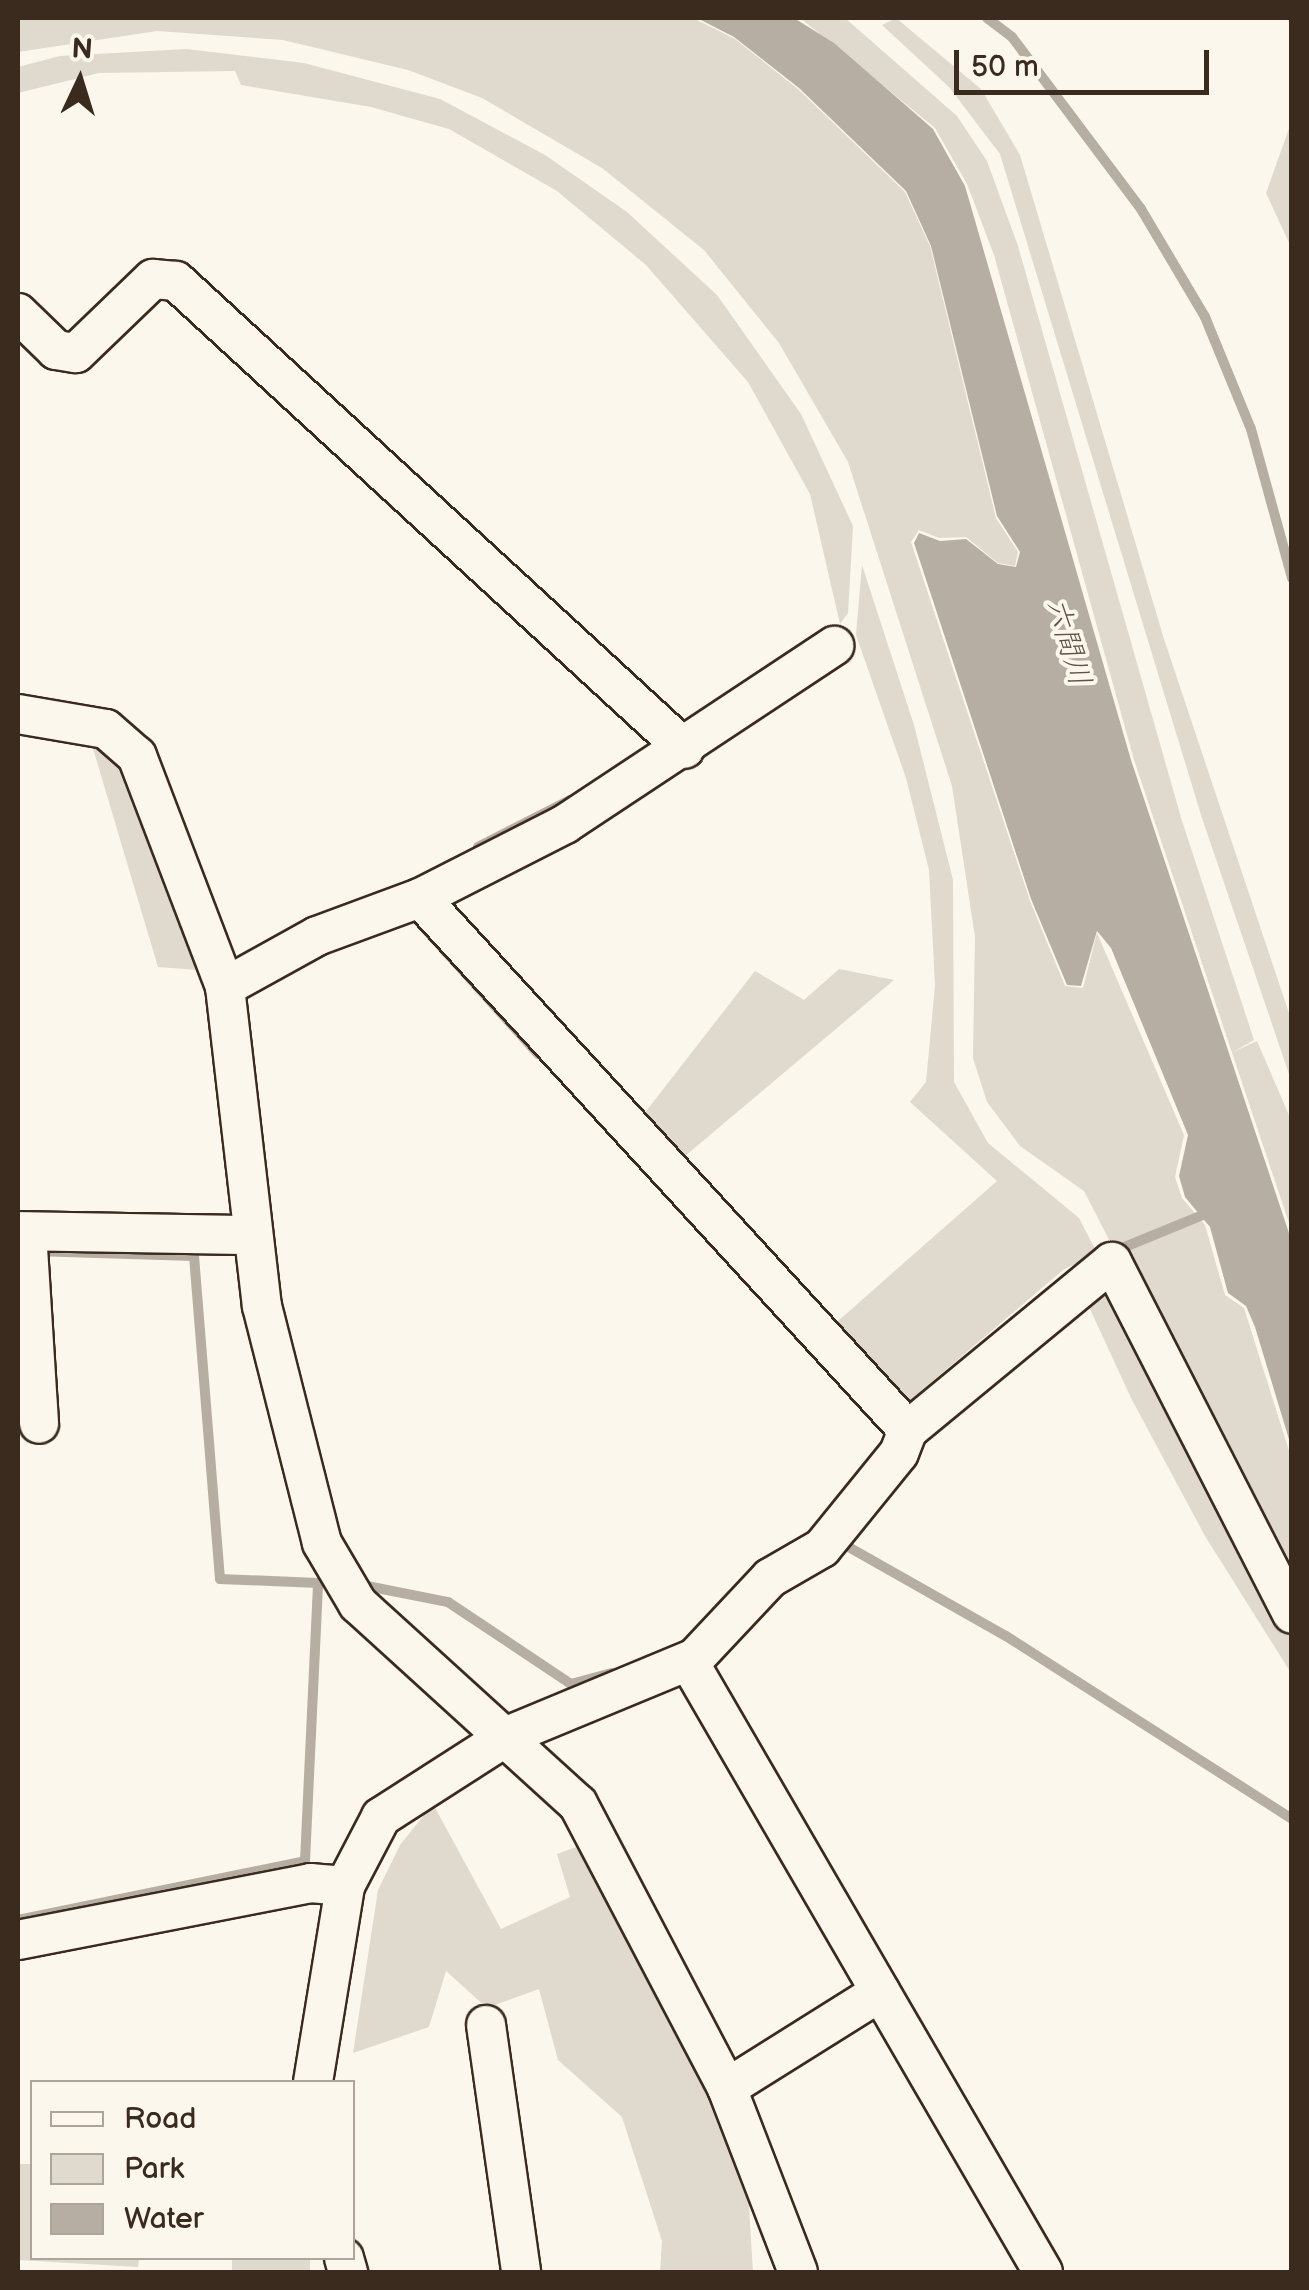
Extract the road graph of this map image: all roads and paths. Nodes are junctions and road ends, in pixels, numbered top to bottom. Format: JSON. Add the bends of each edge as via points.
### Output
{"nodes":[{"id":1,"x":18,"y":313,"type":"edge"},
{"id":2,"x":834,"y":646,"type":"dead end"},
{"id":3,"x":18,"y":714,"type":"edge"},
{"id":4,"x":684,"y":749,"type":"junction"},
{"id":5,"x":410,"y":901,"type":"junction"},
{"id":6,"x":225,"y":986,"type":"junction"},
{"id":7,"x":252,"y":1235,"type":"junction"},
{"id":8,"x":26,"y":1241,"type":"edge"},
{"id":9,"x":901,"y":1422,"type":"junction"},
{"id":10,"x":40,"y":1424,"type":"dead end"},
{"id":11,"x":1292,"y":1614,"type":"edge"},
{"id":12,"x":697,"y":1656,"type":"junction"},
{"id":13,"x":507,"y":1736,"type":"junction"},
{"id":14,"x":345,"y":1886,"type":"junction"},
{"id":15,"x":18,"y":1940,"type":"edge"},
{"id":16,"x":880,"y":1992,"type":"junction"},
{"id":17,"x":486,"y":2025,"type":"dead end"},
{"id":18,"x":313,"y":2080,"type":"edge"},
{"id":19,"x":727,"y":2088,"type":"junction"},
{"id":20,"x":521,"y":2272,"type":"edge"},
{"id":21,"x":798,"y":2272,"type":"edge"},
{"id":22,"x":1043,"y":2272,"type":"edge"}],
"edges":[{"from":1,"to":4,"type":"street","via":[[56,350],[76,353],[153,278],[176,281]]},
{"from":2,"to":4,"type":"street"},
{"from":3,"to":6,"type":"street","via":[[106,728],[138,756]]},
{"from":4,"to":5,"type":"street","via":[[564,824]]},
{"from":5,"to":6,"type":"street","via":[[317,936]]},
{"from":5,"to":9,"type":"street"},
{"from":6,"to":7,"type":"street"},
{"from":7,"to":8,"type":"street"},
{"from":7,"to":13,"type":"street","via":[[262,1306],[315,1522],[336,1568],[358,1604]]},
{"from":8,"to":10,"type":"street"},
{"from":9,"to":11,"type":"street","via":[[1112,1262]]},
{"from":9,"to":12,"type":"street","via":[[899,1454],[822,1548],[770,1578]]},
{"from":12,"to":13,"type":"street"},
{"from":12,"to":16,"type":"street"},
{"from":13,"to":14,"type":"street","via":[[381,1817]]},
{"from":13,"to":19,"type":"street","via":[[578,1804]]},
{"from":14,"to":15,"type":"street","via":[[310,1883]]},
{"from":14,"to":18,"type":"street"},
{"from":16,"to":19,"type":"street"},
{"from":16,"to":22,"type":"street"},
{"from":17,"to":20,"type":"street"},
{"from":19,"to":21,"type":"street"}]}
